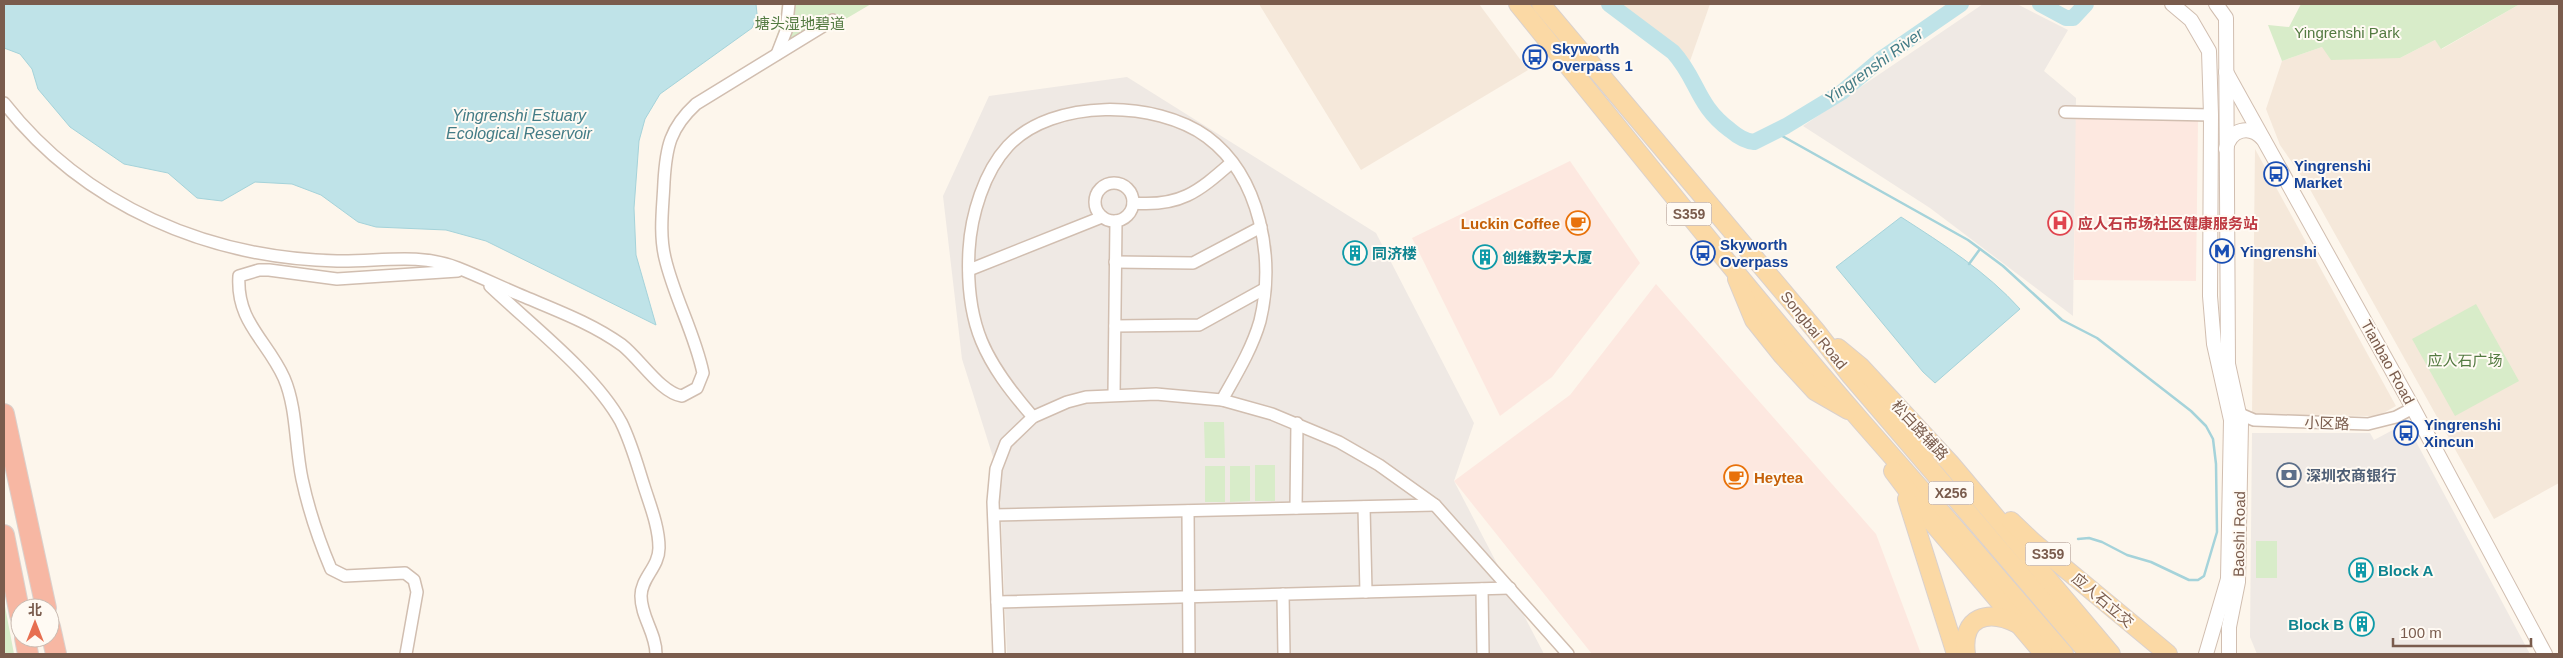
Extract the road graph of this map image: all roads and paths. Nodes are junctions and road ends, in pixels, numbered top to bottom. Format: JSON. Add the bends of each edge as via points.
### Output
{"nodes":[{"id":1,"x":789,"y":4,"type":"edge"},
{"id":2,"x":1518,"y":4,"type":"edge"},
{"id":3,"x":1541,"y":4,"type":"edge"},
{"id":4,"x":2172,"y":4,"type":"edge"},
{"id":5,"x":2216,"y":4,"type":"edge"},
{"id":6,"x":833,"y":20,"type":"dead end"},
{"id":7,"x":777,"y":54,"type":"junction"},
{"id":8,"x":2226,"y":72,"type":"junction"},
{"id":9,"x":4,"y":103,"type":"edge"},
{"id":10,"x":2065,"y":112,"type":"dead end"},
{"id":11,"x":2211,"y":115,"type":"junction"},
{"id":12,"x":2264,"y":140,"type":"junction"},
{"id":13,"x":2226,"y":149,"type":"junction"},
{"id":14,"x":1231,"y":162,"type":"junction"},
{"id":15,"x":1133,"y":203,"type":"junction"},
{"id":16,"x":1102,"y":217,"type":"junction"},
{"id":17,"x":1116,"y":221,"type":"junction"},
{"id":18,"x":1261,"y":227,"type":"junction"},
{"id":19,"x":1115,"y":262,"type":"junction"},
{"id":20,"x":969,"y":270,"type":"junction"},
{"id":21,"x":465,"y":271,"type":"junction"},
{"id":22,"x":483,"y":279,"type":"junction"},
{"id":23,"x":1264,"y":289,"type":"junction"},
{"id":24,"x":1115,"y":326,"type":"junction"},
{"id":25,"x":1816,"y":331,"type":"junction"},
{"id":26,"x":2223,"y":364,"type":"junction"},
{"id":27,"x":1114,"y":395,"type":"junction"},
{"id":28,"x":1222,"y":400,"type":"junction"},
{"id":29,"x":2413,"y":408,"type":"junction"},
{"id":30,"x":4,"y":414,"type":"edge"},
{"id":31,"x":1033,"y":417,"type":"junction"},
{"id":32,"x":2235,"y":417,"type":"junction"},
{"id":33,"x":1860,"y":419,"type":"junction"},
{"id":34,"x":1297,"y":423,"type":"junction"},
{"id":35,"x":1950,"y":463,"type":"junction"},
{"id":36,"x":1894,"y":471,"type":"junction"},
{"id":37,"x":1435,"y":505,"type":"junction"},
{"id":38,"x":1364,"y":507,"type":"junction"},
{"id":39,"x":1296,"y":508,"type":"junction"},
{"id":40,"x":1188,"y":511,"type":"junction"},
{"id":41,"x":994,"y":515,"type":"junction"},
{"id":42,"x":4,"y":535,"type":"edge"},
{"id":43,"x":1510,"y":588,"type":"junction"},
{"id":44,"x":1482,"y":589,"type":"junction"},
{"id":45,"x":1366,"y":592,"type":"junction"},
{"id":46,"x":1283,"y":594,"type":"junction"},
{"id":47,"x":1188,"y":597,"type":"junction"},
{"id":48,"x":17,"y":598,"type":"edge"},
{"id":49,"x":44,"y":598,"type":"edge"},
{"id":50,"x":997,"y":602,"type":"junction"},
{"id":51,"x":2019,"y":624,"type":"junction"},
{"id":52,"x":1565,"y":652,"type":"edge"},
{"id":53,"x":406,"y":654,"type":"edge"},
{"id":54,"x":656,"y":654,"type":"edge"},
{"id":55,"x":999,"y":654,"type":"edge"},
{"id":56,"x":1189,"y":654,"type":"edge"},
{"id":57,"x":1284,"y":654,"type":"edge"},
{"id":58,"x":1484,"y":654,"type":"edge"},
{"id":59,"x":1956,"y":654,"type":"edge"},
{"id":60,"x":1966,"y":654,"type":"edge"},
{"id":61,"x":2044,"y":654,"type":"edge"},
{"id":62,"x":2064,"y":654,"type":"edge"},
{"id":63,"x":2089,"y":654,"type":"edge"},
{"id":64,"x":2111,"y":654,"type":"edge"},
{"id":65,"x":2168,"y":654,"type":"edge"},
{"id":66,"x":2206,"y":654,"type":"edge"},
{"id":67,"x":2229,"y":654,"type":"edge"},
{"id":68,"x":2545,"y":654,"type":"edge"}],
"edges":[{"from":1,"to":7,"type":"street","via":[[786,31]]},
{"from":2,"to":33,"type":"main road","name":"Songbai Road","number":"S359"},
{"from":3,"to":25,"type":"main road","name":"Songbai Road","number":"S359"},
{"from":4,"to":11,"type":"street","via":[[2191,20],[2209,51]]},
{"from":5,"to":8,"type":"street","via":[[2226,18]]},
{"from":6,"to":7,"type":"street"},
{"from":7,"to":22,"type":"street","via":[[696,104],[683,116],[667,146],[663,244],[701,365],[702,381],[697,388],[690,393],[674,395],[643,364],[599,330]]},
{"from":8,"to":12,"type":"street","name":"Tianbao Road"},
{"from":8,"to":13,"type":"street"},
{"from":9,"to":21,"type":"street","via":[[30,133],[88,183],[120,204],[191,236],[228,248],[266,255],[338,261],[400,257],[429,260]]},
{"from":10,"to":11,"type":"street"},
{"from":11,"to":26,"type":"street","via":[[2210,296]]},
{"from":12,"to":13,"type":"street","via":[[2254,131],[2241,130],[2230,137]]},
{"from":12,"to":29,"type":"street","name":"Tianbao Road"},
{"from":13,"to":26,"type":"street"},
{"from":14,"to":15,"type":"street","via":[[1189,196],[1165,204]]},
{"from":14,"to":18,"type":"street","via":[[1249,190]]},
{"from":14,"to":20,"type":"street","via":[[1206,137],[1161,116],[1105,110],[1064,115],[1047,121],[1008,147],[991,172],[972,224]]},
{"from":15,"to":16,"type":"street","via":[[1132,194],[1125,186],[1109,184],[1101,188],[1095,201],[1096,210]]},
{"from":15,"to":17,"type":"street","via":[[1129,214]]},
{"from":16,"to":17,"type":"street"},
{"from":16,"to":20,"type":"street"},
{"from":17,"to":19,"type":"street"},
{"from":18,"to":19,"type":"street","via":[[1193,263]]},
{"from":18,"to":23,"type":"street"},
{"from":19,"to":24,"type":"street"},
{"from":20,"to":31,"type":"street","via":[[973,316],[985,352],[1000,379]]},
{"from":21,"to":22,"type":"street"},
{"from":21,"to":53,"type":"street","via":[[337,279],[269,270],[240,276],[239,296],[244,315],[284,379],[289,394],[302,480],[331,569],[345,576],[405,573],[414,580],[417,592]]},
{"from":22,"to":54,"type":"street","via":[[590,379],[611,406],[628,437],[654,520],[659,547],[658,560],[641,594]]},
{"from":23,"to":24,"type":"street","via":[[1199,325]]},
{"from":23,"to":28,"type":"street","via":[[1256,334]]},
{"from":24,"to":27,"type":"street"},
{"from":25,"to":35,"type":"main road","name":"松白路辅路","number":"S359","via":[[1862,367]]},
{"from":25,"to":63,"type":"main road","name":"Songbai Road","number":"X256"},
{"from":26,"to":32,"type":"street"},
{"from":27,"to":28,"type":"street","via":[[1178,395]]},
{"from":27,"to":31,"type":"street","via":[[1067,402]]},
{"from":28,"to":34,"type":"street"},
{"from":29,"to":32,"type":"street","name":"小区路","via":[[2396,417],[2368,424]]},
{"from":29,"to":68,"type":"street","name":"Tianbao Road"},
{"from":30,"to":49,"type":"highway"},
{"from":31,"to":41,"type":"street","via":[[1006,443],[1000,456],[994,481]]},
{"from":32,"to":66,"type":"street","name":"Baoshi Road","via":[[2228,579]]},
{"from":32,"to":67,"type":"street","name":"Baoshi Road","via":[[2238,582],[2229,627]]},
{"from":33,"to":36,"type":"main road","number":"S359"},
{"from":33,"to":62,"type":"main road","name":"Songbai Road","number":"X256"},
{"from":34,"to":37,"type":"street","via":[[1379,464]]},
{"from":34,"to":39,"type":"street"},
{"from":35,"to":64,"type":"main road","name":"松白路辅路","number":"S359"},
{"from":35,"to":65,"type":"main road","name":"应人石立交","number":"S359","via":[[2033,542]]},
{"from":36,"to":51,"type":"main road","number":"S359","via":[[1926,515]]},
{"from":36,"to":59,"type":"main road","number":"S359","via":[[1917,526]]},
{"from":37,"to":38,"type":"street"},
{"from":37,"to":43,"type":"street"},
{"from":38,"to":39,"type":"street"},
{"from":38,"to":45,"type":"street"},
{"from":39,"to":40,"type":"street"},
{"from":40,"to":41,"type":"street"},
{"from":40,"to":47,"type":"street"},
{"from":41,"to":50,"type":"street"},
{"from":42,"to":48,"type":"highway"},
{"from":43,"to":44,"type":"street"},
{"from":43,"to":52,"type":"street"},
{"from":44,"to":45,"type":"street"},
{"from":44,"to":58,"type":"street"},
{"from":45,"to":46,"type":"street"},
{"from":46,"to":47,"type":"street"},
{"from":46,"to":57,"type":"street"},
{"from":47,"to":50,"type":"street"},
{"from":47,"to":56,"type":"street"},
{"from":50,"to":55,"type":"street"},
{"from":51,"to":60,"type":"main road","via":[[1996,616],[1976,620],[1966,634]]},
{"from":51,"to":61,"type":"main road","number":"S359"}]}
